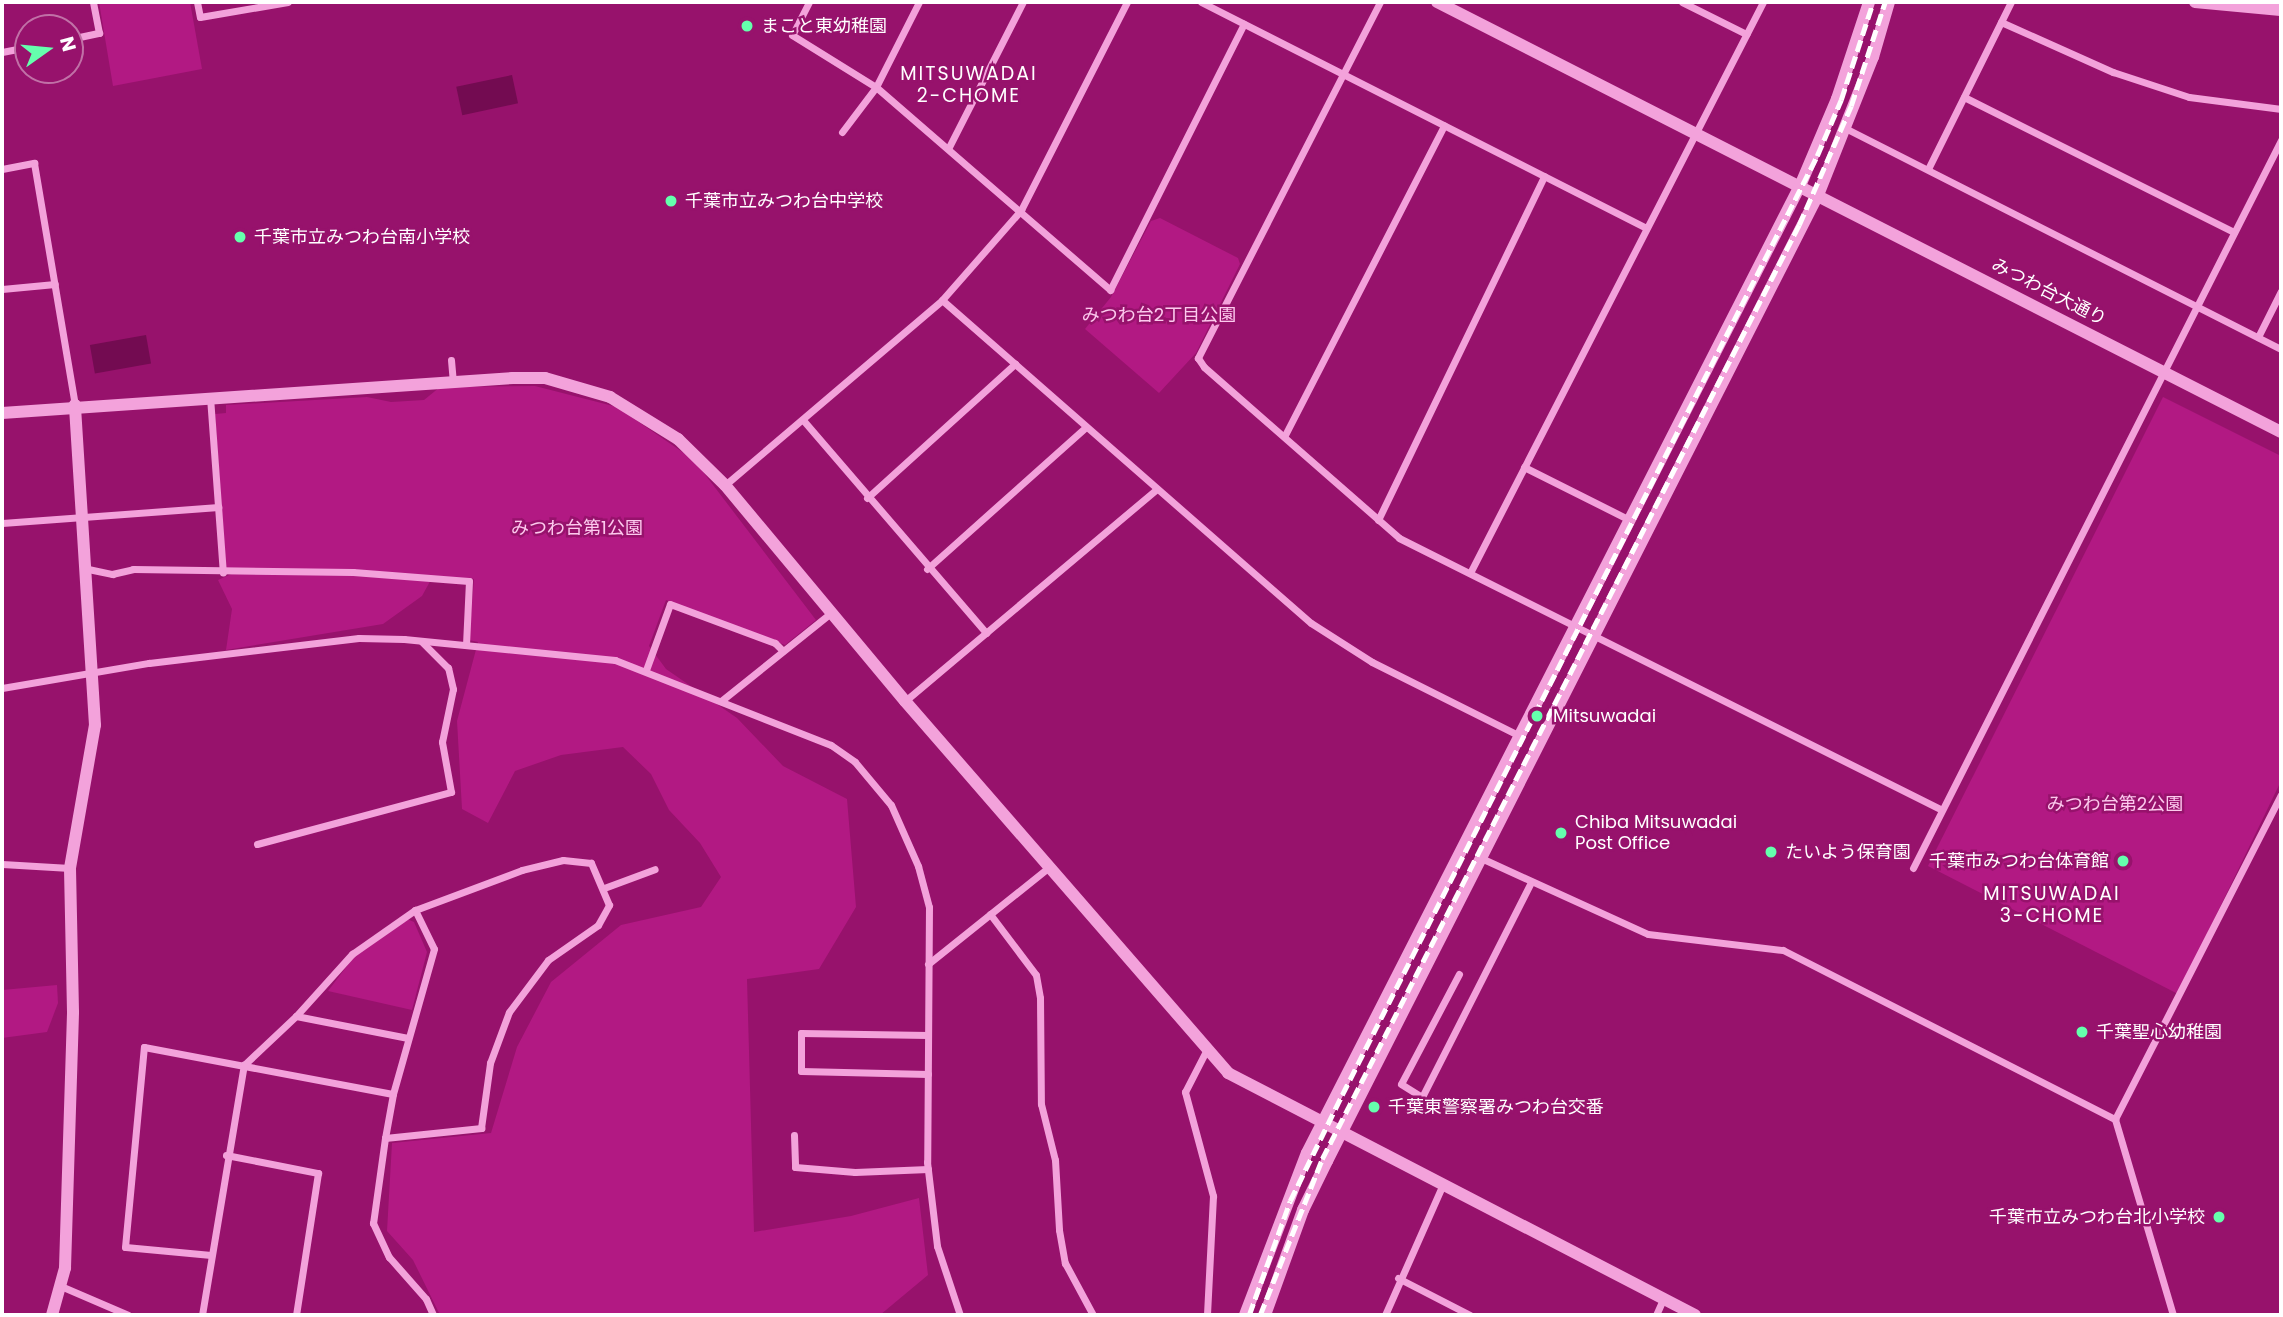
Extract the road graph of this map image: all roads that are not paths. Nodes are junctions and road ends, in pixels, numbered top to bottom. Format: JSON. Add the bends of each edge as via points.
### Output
{"nodes":[{"id":1,"x":93,"y":2,"type":"edge"},
{"id":2,"x":197,"y":2,"type":"edge"},
{"id":3,"x":288,"y":2,"type":"edge"},
{"id":4,"x":809,"y":2,"type":"edge"},
{"id":5,"x":919,"y":2,"type":"edge"},
{"id":6,"x":1023,"y":2,"type":"edge"},
{"id":7,"x":1127,"y":2,"type":"edge"},
{"id":8,"x":1201,"y":2,"type":"edge"},
{"id":9,"x":1380,"y":2,"type":"edge"},
{"id":10,"x":1437,"y":2,"type":"edge"},
{"id":11,"x":1682,"y":2,"type":"edge"},
{"id":12,"x":1763,"y":2,"type":"edge"},
{"id":13,"x":1870,"y":2,"type":"edge"},
{"id":14,"x":1889,"y":2,"type":"edge"},
{"id":15,"x":2011,"y":2,"type":"edge"},
{"id":16,"x":2195,"y":2,"type":"edge"},
{"id":17,"x":2281,"y":10,"type":"edge"},
{"id":18,"x":2001,"y":22,"type":"junction"},
{"id":19,"x":1244,"y":24,"type":"junction"},
{"id":20,"x":1746,"y":34,"type":"junction"},
{"id":21,"x":84,"y":36,"type":"edge"},
{"id":22,"x":1343,"y":73,"type":"junction"},
{"id":23,"x":876,"y":87,"type":"junction"},
{"id":24,"x":1964,"y":97,"type":"junction"},
{"id":25,"x":2281,"y":109,"type":"edge"},
{"id":26,"x":1444,"y":125,"type":"junction"},
{"id":27,"x":1845,"y":128,"type":"junction"},
{"id":28,"x":842,"y":132,"type":"dead end"},
{"id":29,"x":1694,"y":132,"type":"junction"},
{"id":30,"x":2281,"y":142,"type":"edge"},
{"id":31,"x":949,"y":147,"type":"junction"},
{"id":32,"x":2,"y":169,"type":"edge"},
{"id":33,"x":1928,"y":169,"type":"junction"},
{"id":34,"x":1544,"y":176,"type":"junction"},
{"id":35,"x":1800,"y":186,"type":"junction"},
{"id":36,"x":1818,"y":195,"type":"junction"},
{"id":37,"x":1021,"y":210,"type":"junction"},
{"id":38,"x":1645,"y":227,"type":"junction"},
{"id":39,"x":2234,"y":232,"type":"junction"},
{"id":40,"x":55,"y":284,"type":"junction"},
{"id":41,"x":2,"y":289,"type":"edge"},
{"id":42,"x":2281,"y":291,"type":"edge"},
{"id":43,"x":942,"y":300,"type":"junction"},
{"id":44,"x":2196,"y":306,"type":"junction"},
{"id":45,"x":2258,"y":337,"type":"junction"},
{"id":46,"x":2281,"y":349,"type":"edge"},
{"id":47,"x":451,"y":360,"type":"dead end"},
{"id":48,"x":1015,"y":364,"type":"junction"},
{"id":49,"x":2163,"y":369,"type":"junction"},
{"id":50,"x":453,"y":381,"type":"junction"},
{"id":51,"x":210,"y":397,"type":"junction"},
{"id":52,"x":75,"y":405,"type":"junction"},
{"id":53,"x":2,"y":413,"type":"edge"},
{"id":54,"x":803,"y":420,"type":"junction"},
{"id":55,"x":1086,"y":427,"type":"junction"},
{"id":56,"x":2281,"y":432,"type":"edge"},
{"id":57,"x":1285,"y":435,"type":"junction"},
{"id":58,"x":1524,"y":467,"type":"junction"},
{"id":59,"x":725,"y":485,"type":"junction"},
{"id":60,"x":1157,"y":489,"type":"junction"},
{"id":61,"x":867,"y":498,"type":"junction"},
{"id":62,"x":218,"y":507,"type":"junction"},
{"id":63,"x":84,"y":518,"type":"junction"},
{"id":64,"x":1378,"y":520,"type":"junction"},
{"id":65,"x":1630,"y":521,"type":"junction"},
{"id":66,"x":2,"y":523,"type":"edge"},
{"id":67,"x":88,"y":569,"type":"junction"},
{"id":68,"x":927,"y":569,"type":"junction"},
{"id":69,"x":223,"y":573,"type":"junction"},
{"id":70,"x":1470,"y":573,"type":"junction"},
{"id":71,"x":831,"y":612,"type":"junction"},
{"id":72,"x":1576,"y":627,"type":"junction"},
{"id":73,"x":986,"y":632,"type":"junction"},
{"id":74,"x":1593,"y":635,"type":"junction"},
{"id":75,"x":421,"y":640,"type":"junction"},
{"id":76,"x":466,"y":645,"type":"junction"},
{"id":77,"x":783,"y":651,"type":"junction"},
{"id":78,"x":646,"y":670,"type":"junction"},
{"id":79,"x":95,"y":671,"type":"junction"},
{"id":80,"x":2,"y":688,"type":"edge"},
{"id":81,"x":722,"y":701,"type":"junction"},
{"id":82,"x":905,"y":701,"type":"junction"},
{"id":83,"x":1518,"y":735,"type":"junction"},
{"id":84,"x":2281,"y":795,"type":"edge"},
{"id":85,"x":1940,"y":809,"type":"junction"},
{"id":86,"x":257,"y":844,"type":"dead end"},
{"id":87,"x":1480,"y":858,"type":"junction"},
{"id":88,"x":2,"y":864,"type":"edge"},
{"id":89,"x":70,"y":868,"type":"junction"},
{"id":90,"x":1048,"y":868,"type":"junction"},
{"id":91,"x":1913,"y":868,"type":"dead end"},
{"id":92,"x":655,"y":869,"type":"dead end"},
{"id":93,"x":1530,"y":884,"type":"junction"},
{"id":94,"x":604,"y":888,"type":"junction"},
{"id":95,"x":415,"y":909,"type":"junction"},
{"id":96,"x":990,"y":914,"type":"junction"},
{"id":97,"x":928,"y":964,"type":"junction"},
{"id":98,"x":1459,"y":974,"type":"dead end"},
{"id":99,"x":296,"y":1016,"type":"junction"},
{"id":100,"x":928,"y":1035,"type":"junction"},
{"id":101,"x":408,"y":1038,"type":"junction"},
{"id":102,"x":1206,"y":1052,"type":"junction"},
{"id":103,"x":244,"y":1065,"type":"junction"},
{"id":104,"x":928,"y":1074,"type":"junction"},
{"id":105,"x":393,"y":1094,"type":"junction"},
{"id":106,"x":2115,"y":1119,"type":"junction"},
{"id":107,"x":1322,"y":1123,"type":"junction"},
{"id":108,"x":1341,"y":1133,"type":"junction"},
{"id":109,"x":794,"y":1135,"type":"dead end"},
{"id":110,"x":385,"y":1138,"type":"junction"},
{"id":111,"x":226,"y":1155,"type":"junction"},
{"id":112,"x":928,"y":1169,"type":"junction"},
{"id":113,"x":1443,"y":1184,"type":"junction"},
{"id":114,"x":211,"y":1255,"type":"junction"},
{"id":115,"x":1398,"y":1278,"type":"junction"},
{"id":116,"x":63,"y":1287,"type":"junction"},
{"id":117,"x":1663,"y":1299,"type":"junction"},
{"id":118,"x":52,"y":1315,"type":"edge"},
{"id":119,"x":128,"y":1315,"type":"edge"},
{"id":120,"x":202,"y":1315,"type":"edge"},
{"id":121,"x":296,"y":1315,"type":"edge"},
{"id":122,"x":433,"y":1315,"type":"edge"},
{"id":123,"x":960,"y":1315,"type":"edge"},
{"id":124,"x":1093,"y":1315,"type":"edge"},
{"id":125,"x":1207,"y":1315,"type":"edge"},
{"id":126,"x":1245,"y":1315,"type":"edge"},
{"id":127,"x":1265,"y":1315,"type":"edge"},
{"id":128,"x":1385,"y":1315,"type":"edge"},
{"id":129,"x":1470,"y":1315,"type":"edge"},
{"id":130,"x":1656,"y":1315,"type":"edge"},
{"id":131,"x":1695,"y":1315,"type":"edge"},
{"id":132,"x":2173,"y":1315,"type":"edge"}],
"edges":[{"from":1,"to":21,"type":"street","via":[[99,33]]},
{"from":2,"to":3,"type":"street","via":[[200,17]]},
{"from":4,"to":23,"type":"street","via":[[792,36]]},
{"from":5,"to":23,"type":"street"},
{"from":6,"to":31,"type":"street"},
{"from":7,"to":37,"type":"street"},
{"from":8,"to":19,"type":"street"},
{"from":9,"to":22,"type":"street"},
{"from":10,"to":29,"type":"street","name":"みつわ台大通り"},
{"from":11,"to":20,"type":"street"},
{"from":12,"to":20,"type":"street"},
{"from":13,"to":35,"type":"street","via":[[1837,99]]},
{"from":14,"to":27,"type":"street"},
{"from":15,"to":18,"type":"street"},
{"from":16,"to":17,"type":"street"},
{"from":18,"to":24,"type":"street"},
{"from":18,"to":25,"type":"street","via":[[2113,72],[2189,97]]},
{"from":19,"to":22,"type":"street"},
{"from":19,"to":37,"type":"street","via":[[1110,290]]},
{"from":20,"to":29,"type":"street"},
{"from":22,"to":26,"type":"street"},
{"from":22,"to":57,"type":"street","via":[[1198,358]]},
{"from":23,"to":28,"type":"street"},
{"from":23,"to":31,"type":"street"},
{"from":24,"to":33,"type":"street"},
{"from":24,"to":39,"type":"street"},
{"from":26,"to":34,"type":"street"},
{"from":26,"to":57,"type":"street"},
{"from":27,"to":33,"type":"street"},
{"from":27,"to":36,"type":"street"},
{"from":29,"to":35,"type":"street","name":"みつわ台大通り"},
{"from":29,"to":38,"type":"street"},
{"from":30,"to":39,"type":"street"},
{"from":31,"to":37,"type":"street"},
{"from":32,"to":40,"type":"street","via":[[34,163]]},
{"from":33,"to":44,"type":"street"},
{"from":34,"to":38,"type":"street"},
{"from":34,"to":64,"type":"street"},
{"from":35,"to":36,"type":"street","name":"みつわ台大通り"},
{"from":35,"to":65,"type":"street"},
{"from":36,"to":49,"type":"street","name":"みつわ台大通り"},
{"from":36,"to":74,"type":"street"},
{"from":37,"to":43,"type":"street"},
{"from":38,"to":58,"type":"street"},
{"from":39,"to":44,"type":"street"},
{"from":40,"to":41,"type":"street"},
{"from":40,"to":52,"type":"street"},
{"from":42,"to":45,"type":"street"},
{"from":43,"to":48,"type":"street"},
{"from":43,"to":54,"type":"street"},
{"from":44,"to":45,"type":"street"},
{"from":44,"to":49,"type":"street"},
{"from":45,"to":46,"type":"street"},
{"from":47,"to":50,"type":"street"},
{"from":48,"to":55,"type":"street"},
{"from":48,"to":61,"type":"street"},
{"from":49,"to":56,"type":"street","name":"みつわ台大通り"},
{"from":49,"to":85,"type":"street"},
{"from":50,"to":51,"type":"street"},
{"from":50,"to":59,"type":"street","via":[[545,378],[610,397],[678,439]]},
{"from":51,"to":52,"type":"street"},
{"from":51,"to":62,"type":"street"},
{"from":52,"to":53,"type":"street"},
{"from":52,"to":63,"type":"street"},
{"from":54,"to":59,"type":"street"},
{"from":54,"to":61,"type":"street"},
{"from":55,"to":60,"type":"street"},
{"from":55,"to":68,"type":"street"},
{"from":57,"to":64,"type":"street"},
{"from":58,"to":65,"type":"street"},
{"from":58,"to":70,"type":"street"},
{"from":59,"to":71,"type":"street"},
{"from":60,"to":73,"type":"street"},
{"from":60,"to":83,"type":"street","via":[[1343,645]]},
{"from":61,"to":68,"type":"street"},
{"from":62,"to":63,"type":"street"},
{"from":62,"to":69,"type":"street"},
{"from":63,"to":66,"type":"street"},
{"from":63,"to":67,"type":"street"},
{"from":64,"to":70,"type":"street","via":[[1399,538]]},
{"from":65,"to":72,"type":"street"},
{"from":67,"to":69,"type":"street","via":[[112,574],[132,569]]},
{"from":67,"to":79,"type":"street"},
{"from":68,"to":73,"type":"street"},
{"from":69,"to":76,"type":"street","via":[[353,572],[469,581]]},
{"from":70,"to":72,"type":"street"},
{"from":71,"to":77,"type":"street"},
{"from":71,"to":82,"type":"street"},
{"from":72,"to":74,"type":"street"},
{"from":72,"to":83,"type":"street"},
{"from":73,"to":82,"type":"street"},
{"from":74,"to":85,"type":"street"},
{"from":74,"to":87,"type":"street"},
{"from":75,"to":76,"type":"street"},
{"from":75,"to":79,"type":"street","via":[[359,638]]},
{"from":75,"to":86,"type":"street","via":[[448,667],[453,689],[442,742],[451,792]]},
{"from":76,"to":78,"type":"street","via":[[585,655]]},
{"from":77,"to":78,"type":"street","via":[[775,643],[670,604]]},
{"from":77,"to":81,"type":"street"},
{"from":78,"to":81,"type":"street"},
{"from":79,"to":80,"type":"street"},
{"from":79,"to":89,"type":"street","via":[[92,746]]},
{"from":81,"to":97,"type":"street","via":[[831,745],[876,784],[891,805],[918,866],[929,907]]},
{"from":82,"to":90,"type":"street"},
{"from":83,"to":107,"type":"street"},
{"from":84,"to":106,"type":"street"},
{"from":85,"to":91,"type":"street"},
{"from":87,"to":93,"type":"street"},
{"from":87,"to":108,"type":"street"},
{"from":88,"to":89,"type":"street"},
{"from":89,"to":116,"type":"street","via":[[72,1012]]},
{"from":90,"to":96,"type":"street"},
{"from":90,"to":102,"type":"street"},
{"from":92,"to":94,"type":"street"},
{"from":93,"to":98,"type":"street","via":[[1422,1097],[1401,1084]]},
{"from":93,"to":106,"type":"street","via":[[1647,934],[1783,950]]},
{"from":94,"to":95,"type":"street","via":[[591,863],[563,860],[500,877]]},
{"from":94,"to":110,"type":"street","via":[[609,905],[598,925],[548,960],[509,1012],[490,1063],[481,1128]]},
{"from":95,"to":99,"type":"street","via":[[352,954]]},
{"from":95,"to":101,"type":"street","via":[[434,949]]},
{"from":96,"to":97,"type":"street"},
{"from":96,"to":124,"type":"street","via":[[1036,975],[1041,1104],[1055,1160],[1059,1230],[1065,1263]]},
{"from":97,"to":100,"type":"street"},
{"from":99,"to":101,"type":"street"},
{"from":99,"to":103,"type":"street"},
{"from":100,"to":104,"type":"street"},
{"from":100,"to":104,"type":"street","via":[[801,1033],[801,1071]]},
{"from":101,"to":105,"type":"street"},
{"from":102,"to":107,"type":"street","via":[[1228,1073]]},
{"from":102,"to":125,"type":"street","via":[[1185,1092],[1213,1196]]},
{"from":103,"to":105,"type":"street"},
{"from":103,"to":111,"type":"street"},
{"from":103,"to":114,"type":"street","via":[[144,1047],[125,1247]]},
{"from":104,"to":112,"type":"street"},
{"from":105,"to":110,"type":"street"},
{"from":106,"to":132,"type":"street"},
{"from":107,"to":108,"type":"street"},
{"from":107,"to":126,"type":"street","via":[[1286,1200]]},
{"from":108,"to":113,"type":"street"},
{"from":108,"to":127,"type":"street","via":[[1303,1210]]},
{"from":109,"to":112,"type":"street","via":[[795,1167],[855,1172]]},
{"from":110,"to":122,"type":"street","via":[[373,1223],[389,1257],[426,1299]]},
{"from":111,"to":114,"type":"street"},
{"from":111,"to":121,"type":"street","via":[[318,1172]]},
{"from":112,"to":123,"type":"street","via":[[937,1246]]},
{"from":113,"to":115,"type":"street"},
{"from":113,"to":117,"type":"street"},
{"from":114,"to":120,"type":"street"},
{"from":115,"to":128,"type":"street"},
{"from":115,"to":129,"type":"street"},
{"from":116,"to":118,"type":"street"},
{"from":116,"to":119,"type":"street"},
{"from":117,"to":130,"type":"street"},
{"from":117,"to":131,"type":"street"}]}
